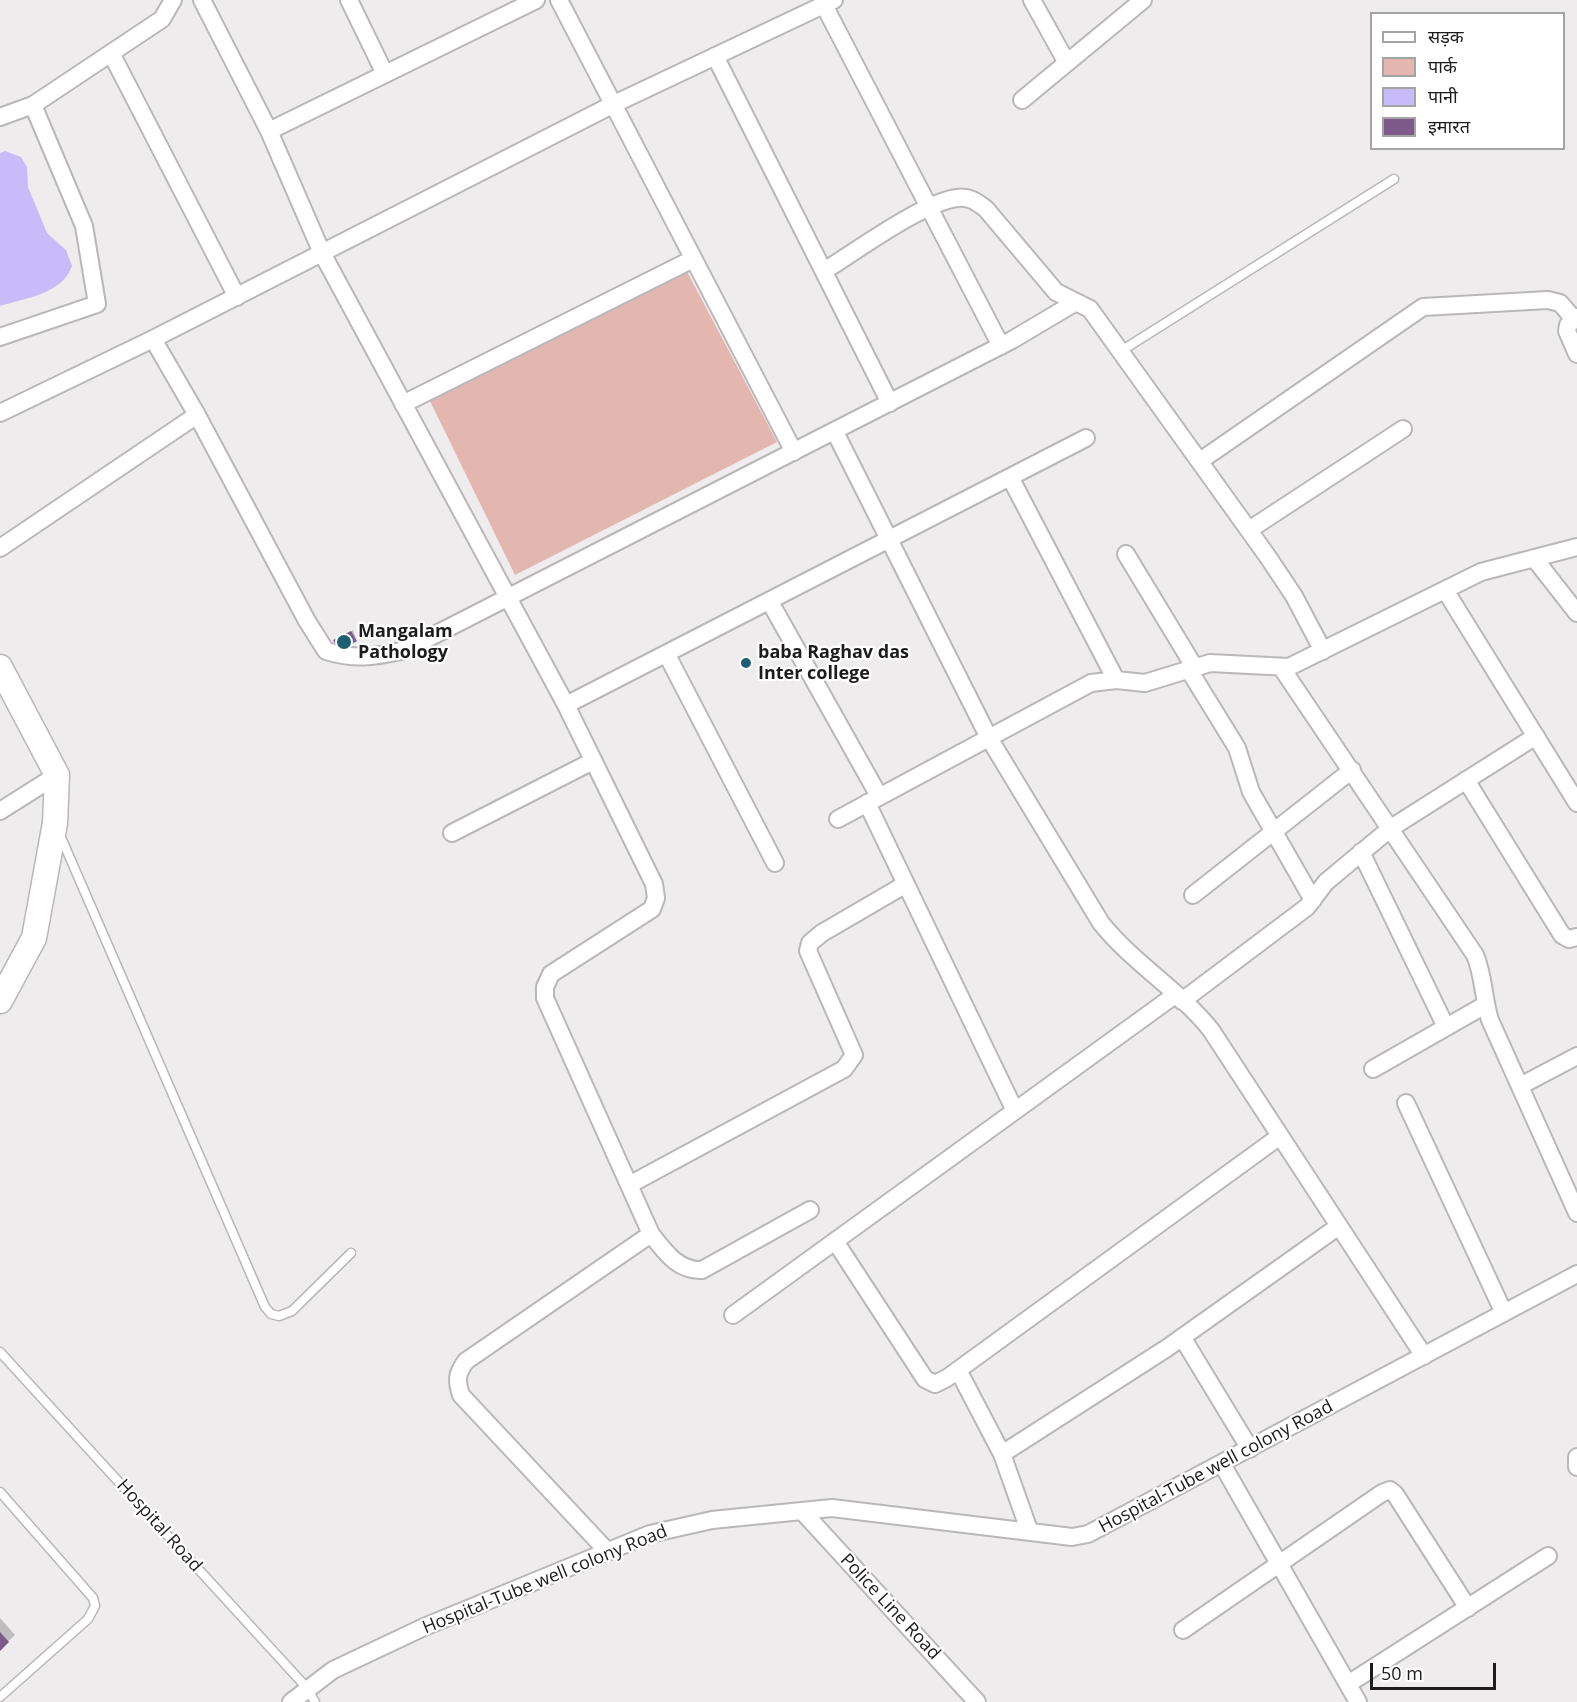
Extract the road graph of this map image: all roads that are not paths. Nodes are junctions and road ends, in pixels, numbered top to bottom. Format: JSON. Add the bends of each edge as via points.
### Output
{"nodes":[{"id":1,"x":173,"y":0,"type":"edge"},
{"id":2,"x":202,"y":0,"type":"edge"},
{"id":3,"x":349,"y":0,"type":"edge"},
{"id":4,"x":536,"y":0,"type":"edge"},
{"id":5,"x":559,"y":0,"type":"edge"},
{"id":6,"x":1032,"y":0,"type":"edge"},
{"id":7,"x":1143,"y":0,"type":"edge"},
{"id":8,"x":829,"y":2,"type":"edge"},
{"id":9,"x":111,"y":53,"type":"junction"},
{"id":10,"x":716,"y":56,"type":"junction"},
{"id":11,"x":1067,"y":63,"type":"junction"},
{"id":12,"x":385,"y":74,"type":"junction"},
{"id":13,"x":1022,"y":100,"type":"dead end"},
{"id":14,"x":33,"y":105,"type":"junction"},
{"id":15,"x":612,"y":105,"type":"junction"},
{"id":16,"x":0,"y":117,"type":"edge"},
{"id":17,"x":269,"y":131,"type":"junction"},
{"id":18,"x":1395,"y":179,"type":"dead end"},
{"id":19,"x":928,"y":207,"type":"junction"},
{"id":20,"x":322,"y":253,"type":"junction"},
{"id":21,"x":693,"y":259,"type":"junction"},
{"id":22,"x":824,"y":271,"type":"junction"},
{"id":23,"x":237,"y":297,"type":"junction"},
{"id":24,"x":1076,"y":302,"type":"junction"},
{"id":25,"x":1575,"y":318,"type":"edge"},
{"id":26,"x":0,"y":337,"type":"edge"},
{"id":27,"x":153,"y":339,"type":"junction"},
{"id":28,"x":1001,"y":346,"type":"junction"},
{"id":29,"x":1121,"y":351,"type":"junction"},
{"id":30,"x":1577,"y":354,"type":"edge"},
{"id":31,"x":891,"y":403,"type":"junction"},
{"id":32,"x":404,"y":404,"type":"junction"},
{"id":33,"x":0,"y":413,"type":"edge"},
{"id":34,"x":197,"y":415,"type":"junction"},
{"id":35,"x":1403,"y":429,"type":"dead end"},
{"id":36,"x":834,"y":432,"type":"junction"},
{"id":37,"x":1086,"y":438,"type":"dead end"},
{"id":38,"x":794,"y":452,"type":"junction"},
{"id":39,"x":1200,"y":461,"type":"junction"},
{"id":40,"x":1011,"y":478,"type":"junction"},
{"id":41,"x":1249,"y":530,"type":"junction"},
{"id":42,"x":890,"y":540,"type":"junction"},
{"id":43,"x":1577,"y":547,"type":"edge"},
{"id":44,"x":0,"y":548,"type":"edge"},
{"id":45,"x":1126,"y":554,"type":"dead end"},
{"id":46,"x":1534,"y":558,"type":"junction"},
{"id":47,"x":1445,"y":590,"type":"junction"},
{"id":48,"x":507,"y":596,"type":"junction"},
{"id":49,"x":770,"y":602,"type":"junction"},
{"id":50,"x":1577,"y":613,"type":"edge"},
{"id":51,"x":1323,"y":651,"type":"junction"},
{"id":52,"x":667,"y":655,"type":"junction"},
{"id":53,"x":1281,"y":667,"type":"junction"},
{"id":54,"x":1192,"y":669,"type":"junction"},
{"id":55,"x":2,"y":676,"type":"edge"},
{"id":56,"x":1116,"y":680,"type":"junction"},
{"id":57,"x":566,"y":705,"type":"junction"},
{"id":58,"x":1536,"y":736,"type":"junction"},
{"id":59,"x":988,"y":738,"type":"junction"},
{"id":60,"x":593,"y":761,"type":"junction"},
{"id":61,"x":1352,"y":770,"type":"junction"},
{"id":62,"x":57,"y":775,"type":"junction"},
{"id":63,"x":1466,"y":780,"type":"junction"},
{"id":64,"x":873,"y":800,"type":"junction"},
{"id":65,"x":1577,"y":803,"type":"edge"},
{"id":66,"x":0,"y":811,"type":"edge"},
{"id":67,"x":838,"y":819,"type":"dead end"},
{"id":68,"x":55,"y":823,"type":"junction"},
{"id":69,"x":1391,"y":828,"type":"junction"},
{"id":70,"x":1273,"y":832,"type":"junction"},
{"id":71,"x":452,"y":833,"type":"dead end"},
{"id":72,"x":1361,"y":852,"type":"junction"},
{"id":73,"x":775,"y":862,"type":"dead end"},
{"id":74,"x":906,"y":884,"type":"junction"},
{"id":75,"x":1193,"y":895,"type":"dead end"},
{"id":76,"x":1313,"y":900,"type":"junction"},
{"id":77,"x":1577,"y":937,"type":"edge"},
{"id":78,"x":1179,"y":998,"type":"junction"},
{"id":79,"x":0,"y":1001,"type":"edge"},
{"id":80,"x":1485,"y":1005,"type":"junction"},
{"id":81,"x":1446,"y":1027,"type":"junction"},
{"id":82,"x":1577,"y":1056,"type":"edge"},
{"id":83,"x":1373,"y":1069,"type":"dead end"},
{"id":84,"x":1520,"y":1086,"type":"junction"},
{"id":85,"x":1406,"y":1103,"type":"dead end"},
{"id":86,"x":1015,"y":1111,"type":"junction"},
{"id":87,"x":1280,"y":1136,"type":"junction"},
{"id":88,"x":628,"y":1185,"type":"junction"},
{"id":89,"x":810,"y":1210,"type":"dead end"},
{"id":90,"x":1577,"y":1213,"type":"edge"},
{"id":91,"x":1340,"y":1226,"type":"junction"},
{"id":92,"x":651,"y":1234,"type":"junction"},
{"id":93,"x":835,"y":1241,"type":"junction"},
{"id":94,"x":351,"y":1253,"type":"dead end"},
{"id":95,"x":1577,"y":1274,"type":"edge"},
{"id":96,"x":1504,"y":1313,"type":"junction"},
{"id":97,"x":733,"y":1315,"type":"dead end"},
{"id":98,"x":1182,"y":1337,"type":"junction"},
{"id":99,"x":0,"y":1352,"type":"edge"},
{"id":100,"x":1424,"y":1356,"type":"junction"},
{"id":101,"x":958,"y":1370,"type":"junction"},
{"id":102,"x":1250,"y":1449,"type":"junction"},
{"id":103,"x":1002,"y":1454,"type":"junction"},
{"id":104,"x":1577,"y":1457,"type":"edge"},
{"id":105,"x":1222,"y":1464,"type":"junction"},
{"id":106,"x":1577,"y":1467,"type":"edge"},
{"id":107,"x":0,"y":1492,"type":"edge"},
{"id":108,"x":802,"y":1511,"type":"junction"},
{"id":109,"x":1029,"y":1530,"type":"junction"},
{"id":110,"x":608,"y":1552,"type":"junction"},
{"id":111,"x":1548,"y":1556,"type":"dead end"},
{"id":112,"x":1280,"y":1564,"type":"junction"},
{"id":113,"x":1468,"y":1608,"type":"junction"},
{"id":114,"x":1183,"y":1630,"type":"dead end"},
{"id":115,"x":1348,"y":1684,"type":"junction"},
{"id":116,"x":311,"y":1695,"type":"edge"},
{"id":117,"x":0,"y":1697,"type":"edge"},
{"id":118,"x":291,"y":1702,"type":"edge"},
{"id":119,"x":977,"y":1702,"type":"edge"},
{"id":120,"x":1358,"y":1702,"type":"edge"}],
"edges":[{"from":1,"to":9,"type":"street","via":[[162,19]]},
{"from":2,"to":17,"type":"street"},
{"from":3,"to":12,"type":"street"},
{"from":4,"to":12,"type":"street"},
{"from":5,"to":15,"type":"street"},
{"from":6,"to":11,"type":"street"},
{"from":7,"to":11,"type":"street"},
{"from":8,"to":10,"type":"street"},
{"from":8,"to":19,"type":"street"},
{"from":9,"to":14,"type":"street"},
{"from":9,"to":23,"type":"street"},
{"from":10,"to":15,"type":"street"},
{"from":10,"to":22,"type":"street"},
{"from":11,"to":13,"type":"street"},
{"from":12,"to":17,"type":"street"},
{"from":14,"to":16,"type":"street"},
{"from":14,"to":26,"type":"street","via":[[84,226],[97,304]]},
{"from":15,"to":20,"type":"street"},
{"from":15,"to":21,"type":"street"},
{"from":17,"to":20,"type":"street"},
{"from":18,"to":29,"type":"lane"},
{"from":19,"to":22,"type":"street"},
{"from":19,"to":24,"type":"street","via":[[957,198],[972,199],[986,209],[1056,292]]},
{"from":19,"to":28,"type":"street"},
{"from":20,"to":23,"type":"street"},
{"from":20,"to":32,"type":"street"},
{"from":21,"to":32,"type":"street"},
{"from":21,"to":38,"type":"street"},
{"from":22,"to":31,"type":"street"},
{"from":23,"to":27,"type":"street"},
{"from":24,"to":28,"type":"street"},
{"from":24,"to":29,"type":"street","via":[[1090,309]]},
{"from":25,"to":30,"type":"street","via":[[1567,331]]},
{"from":25,"to":39,"type":"street","via":[[1560,303],[1548,300],[1423,307]]},
{"from":27,"to":33,"type":"street"},
{"from":27,"to":34,"type":"street"},
{"from":28,"to":31,"type":"street"},
{"from":29,"to":39,"type":"street"},
{"from":31,"to":36,"type":"street"},
{"from":32,"to":48,"type":"street"},
{"from":34,"to":44,"type":"street"},
{"from":34,"to":48,"type":"street","via":[[326,651],[349,658],[405,650]]},
{"from":35,"to":41,"type":"street"},
{"from":36,"to":38,"type":"street"},
{"from":36,"to":42,"type":"street"},
{"from":37,"to":40,"type":"street"},
{"from":38,"to":48,"type":"street"},
{"from":39,"to":41,"type":"street"},
{"from":40,"to":42,"type":"street"},
{"from":40,"to":56,"type":"street"},
{"from":41,"to":51,"type":"street","via":[[1294,596]]},
{"from":42,"to":49,"type":"street"},
{"from":42,"to":59,"type":"street"},
{"from":43,"to":46,"type":"street"},
{"from":45,"to":54,"type":"street"},
{"from":46,"to":47,"type":"street","via":[[1481,572]]},
{"from":46,"to":50,"type":"street"},
{"from":47,"to":51,"type":"street"},
{"from":47,"to":58,"type":"street"},
{"from":48,"to":57,"type":"street"},
{"from":49,"to":52,"type":"street"},
{"from":49,"to":64,"type":"street"},
{"from":51,"to":53,"type":"street","via":[[1289,668]]},
{"from":52,"to":57,"type":"street"},
{"from":52,"to":73,"type":"street"},
{"from":53,"to":54,"type":"street","via":[[1210,663]]},
{"from":53,"to":61,"type":"street"},
{"from":54,"to":56,"type":"street","via":[[1145,683]]},
{"from":54,"to":70,"type":"street","via":[[1237,748],[1251,792]]},
{"from":55,"to":62,"type":"main road"},
{"from":56,"to":59,"type":"street","via":[[1091,683]]},
{"from":57,"to":60,"type":"street"},
{"from":58,"to":63,"type":"street"},
{"from":58,"to":65,"type":"street"},
{"from":59,"to":64,"type":"street"},
{"from":59,"to":78,"type":"street","via":[[1101,923],[1115,941]]},
{"from":60,"to":71,"type":"street"},
{"from":60,"to":88,"type":"street","via":[[657,898],[652,909],[551,974],[544,998]]},
{"from":61,"to":69,"type":"street"},
{"from":61,"to":70,"type":"street"},
{"from":62,"to":66,"type":"street"},
{"from":62,"to":68,"type":"main road"},
{"from":63,"to":69,"type":"street"},
{"from":63,"to":77,"type":"street","via":[[1562,935],[1569,939]]},
{"from":64,"to":67,"type":"street"},
{"from":64,"to":74,"type":"street"},
{"from":68,"to":79,"type":"main road","via":[[33,938]]},
{"from":68,"to":94,"type":"lane","via":[[265,1307],[279,1316],[292,1311]]},
{"from":69,"to":72,"type":"street"},
{"from":69,"to":80,"type":"street","via":[[1475,955],[1482,972]]},
{"from":70,"to":75,"type":"street"},
{"from":70,"to":76,"type":"street"},
{"from":72,"to":76,"type":"street","via":[[1326,882]]},
{"from":72,"to":81,"type":"street"},
{"from":74,"to":86,"type":"street"},
{"from":74,"to":88,"type":"street","via":[[810,943],[808,951],[854,1054],[851,1062]]},
{"from":76,"to":78,"type":"street"},
{"from":78,"to":86,"type":"street"},
{"from":78,"to":87,"type":"street","via":[[1211,1030]]},
{"from":80,"to":81,"type":"street"},
{"from":80,"to":84,"type":"street"},
{"from":81,"to":83,"type":"street"},
{"from":82,"to":84,"type":"street"},
{"from":84,"to":90,"type":"street"},
{"from":85,"to":96,"type":"street"},
{"from":86,"to":93,"type":"street"},
{"from":87,"to":91,"type":"street"},
{"from":87,"to":101,"type":"street"},
{"from":88,"to":92,"type":"street"},
{"from":89,"to":92,"type":"street","via":[[702,1270],[688,1270],[668,1256]]},
{"from":91,"to":98,"type":"street"},
{"from":91,"to":100,"type":"street"},
{"from":92,"to":110,"type":"street","via":[[466,1361],[458,1372],[461,1395]]},
{"from":93,"to":97,"type":"street"},
{"from":93,"to":101,"type":"street","via":[[925,1379],[935,1384]]},
{"from":95,"to":96,"type":"street","name":"Hospital-Tube well colony Road"},
{"from":96,"to":100,"type":"street","name":"Hospital-Tube well colony Road"},
{"from":98,"to":102,"type":"street"},
{"from":98,"to":103,"type":"street"},
{"from":99,"to":116,"type":"lane","name":"Hospital Road"},
{"from":100,"to":102,"type":"street","name":"Hospital-Tube well colony Road"},
{"from":101,"to":103,"type":"street"},
{"from":102,"to":105,"type":"street","name":"Hospital-Tube well colony Road"},
{"from":103,"to":109,"type":"street"},
{"from":104,"to":106,"type":"street"},
{"from":105,"to":109,"type":"street","name":"Hospital-Tube well colony Road","via":[[1088,1534],[1072,1537]]},
{"from":105,"to":112,"type":"street"},
{"from":107,"to":117,"type":"lane","via":[[93,1598],[95,1606],[88,1618]]},
{"from":108,"to":109,"type":"street","name":"Hospital-Tube well colony Road","via":[[832,1508]]},
{"from":108,"to":110,"type":"street","name":"Hospital-Tube well colony Road","via":[[690,1525],[650,1534]]},
{"from":108,"to":119,"type":"street","name":"Police Line Road"},
{"from":110,"to":116,"type":"street","name":"Hospital-Tube well colony Road","via":[[424,1627],[333,1670]]},
{"from":111,"to":113,"type":"street"},
{"from":112,"to":113,"type":"street","via":[[1390,1490]]},
{"from":112,"to":114,"type":"street"},
{"from":112,"to":115,"type":"street"},
{"from":113,"to":115,"type":"street"},
{"from":115,"to":120,"type":"street"},
{"from":116,"to":118,"type":"street","name":"Hospital-Tube well colony Road"}]}
